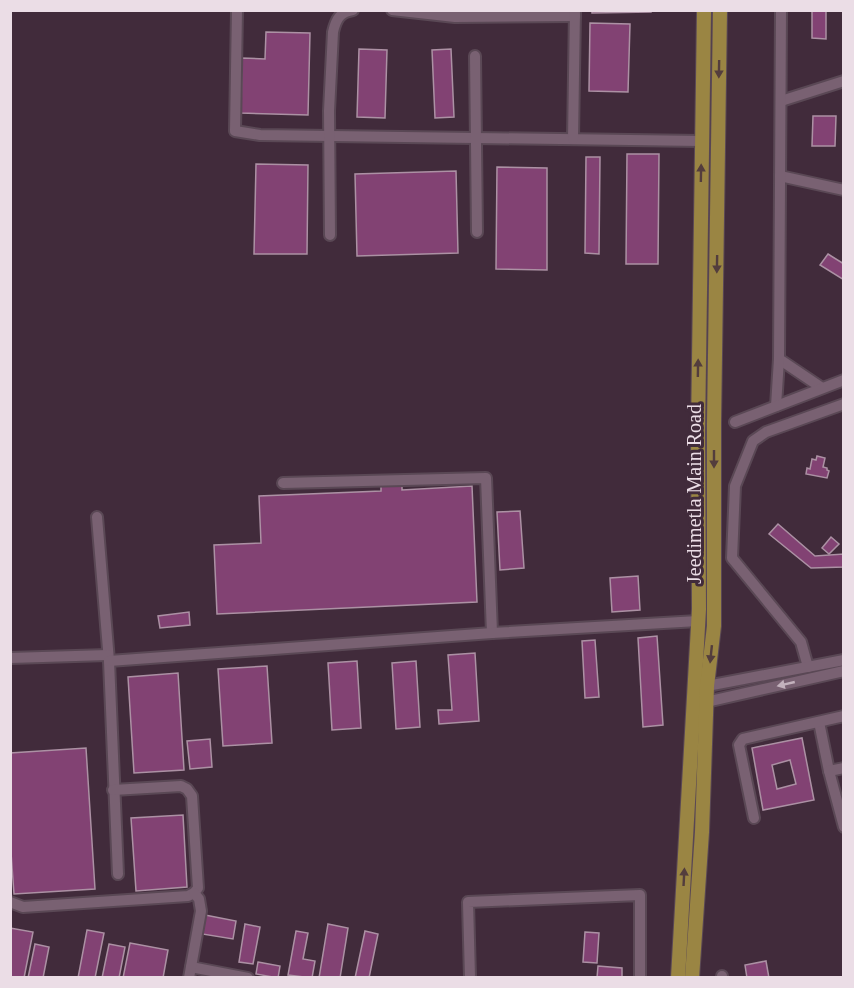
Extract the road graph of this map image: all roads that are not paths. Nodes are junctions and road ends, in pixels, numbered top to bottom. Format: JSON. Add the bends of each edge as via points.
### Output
{"nodes":[{"id":1,"x":237,"y":10,"type":"edge"},
{"id":2,"x":353,"y":10,"type":"edge"},
{"id":3,"x":392,"y":10,"type":"edge"},
{"id":4,"x":704,"y":10,"type":"edge"},
{"id":5,"x":720,"y":10,"type":"edge"},
{"id":6,"x":780,"y":10,"type":"edge"},
{"id":7,"x":575,"y":13,"type":"edge"},
{"id":8,"x":475,"y":56,"type":"dead end"},
{"id":9,"x":843,"y":81,"type":"edge"},
{"id":10,"x":781,"y":101,"type":"junction"},
{"id":11,"x":330,"y":135,"type":"junction"},
{"id":12,"x":477,"y":137,"type":"junction"},
{"id":13,"x":573,"y":139,"type":"junction"},
{"id":14,"x":701,"y":141,"type":"junction"},
{"id":15,"x":780,"y":176,"type":"junction"},
{"id":16,"x":843,"y":190,"type":"edge"},
{"id":17,"x":477,"y":232,"type":"dead end"},
{"id":18,"x":330,"y":234,"type":"dead end"},
{"id":19,"x":779,"y":359,"type":"junction"},
{"id":20,"x":843,"y":380,"type":"edge"},
{"id":21,"x":822,"y":388,"type":"junction"},
{"id":22,"x":843,"y":404,"type":"edge"},
{"id":23,"x":776,"y":406,"type":"junction"},
{"id":24,"x":735,"y":422,"type":"dead end"},
{"id":25,"x":283,"y":483,"type":"dead end"},
{"id":26,"x":98,"y":517,"type":"dead end"},
{"id":27,"x":698,"y":621,"type":"junction"},
{"id":28,"x":492,"y":633,"type":"junction"},
{"id":29,"x":10,"y":658,"type":"edge"},
{"id":30,"x":108,"y":658,"type":"junction"},
{"id":31,"x":843,"y":660,"type":"edge"},
{"id":32,"x":808,"y":667,"type":"junction"},
{"id":33,"x":843,"y":671,"type":"edge"},
{"id":34,"x":707,"y":686,"type":"junction"},
{"id":35,"x":706,"y":702,"type":"junction"},
{"id":36,"x":843,"y":716,"type":"edge"},
{"id":37,"x":819,"y":722,"type":"junction"},
{"id":38,"x":843,"y":768,"type":"edge"},
{"id":39,"x":829,"y":771,"type":"junction"},
{"id":40,"x":113,"y":790,"type":"junction"},
{"id":41,"x":754,"y":818,"type":"dead end"},
{"id":42,"x":843,"y":827,"type":"edge"},
{"id":43,"x":118,"y":874,"type":"dead end"},
{"id":44,"x":194,"y":893,"type":"junction"},
{"id":45,"x":10,"y":902,"type":"edge"},
{"id":46,"x":689,"y":908,"type":"junction"},
{"id":47,"x":190,"y":973,"type":"edge"},
{"id":48,"x":248,"y":978,"type":"edge"},
{"id":49,"x":470,"y":978,"type":"edge"},
{"id":50,"x":640,"y":978,"type":"edge"},
{"id":51,"x":678,"y":978,"type":"edge"},
{"id":52,"x":692,"y":978,"type":"edge"}],
"edges":[{"from":1,"to":11,"type":"street","via":[[235,131]]},
{"from":2,"to":11,"type":"street","via":[[340,15],[333,32]]},
{"from":3,"to":7,"type":"street","via":[[455,17]]},
{"from":4,"to":14,"type":"main road","name":"Jeedimetla Main Road"},
{"from":5,"to":34,"type":"main road","name":"Jeedimetla Main Road","one_way":true,"via":[[714,626]]},
{"from":6,"to":10,"type":"street"},
{"from":7,"to":13,"type":"street"},
{"from":8,"to":12,"type":"street"},
{"from":9,"to":10,"type":"street"},
{"from":10,"to":15,"type":"street"},
{"from":11,"to":12,"type":"street"},
{"from":11,"to":18,"type":"street"},
{"from":12,"to":13,"type":"street"},
{"from":12,"to":17,"type":"street"},
{"from":13,"to":14,"type":"street"},
{"from":27,"to":14,"type":"main road","name":"Jeedimetla Main Road","one_way":true},
{"from":15,"to":16,"type":"street"},
{"from":15,"to":19,"type":"street"},
{"from":19,"to":21,"type":"street"},
{"from":19,"to":23,"type":"street"},
{"from":20,"to":21,"type":"street"},
{"from":21,"to":23,"type":"street"},
{"from":22,"to":32,"type":"street","via":[[759,436],[748,451],[735,486],[732,558],[801,642]]},
{"from":23,"to":24,"type":"street"},
{"from":25,"to":28,"type":"street","via":[[486,478]]},
{"from":26,"to":30,"type":"street"},
{"from":27,"to":28,"type":"street"},
{"from":46,"to":27,"type":"main road","name":"Jeedimetla Main Road","one_way":true},
{"from":28,"to":30,"type":"street"},
{"from":29,"to":30,"type":"street"},
{"from":30,"to":40,"type":"street"},
{"from":31,"to":32,"type":"street"},
{"from":32,"to":34,"type":"street"},
{"from":33,"to":35,"type":"street","one_way":true},
{"from":34,"to":35,"type":"main road","name":"Jeedimetla Main Road"},
{"from":35,"to":46,"type":"main road","name":"Jeedimetla Main Road","via":[[702,832]]},
{"from":36,"to":37,"type":"street"},
{"from":37,"to":39,"type":"street"},
{"from":37,"to":41,"type":"street","via":[[743,739],[739,746]]},
{"from":38,"to":39,"type":"street"},
{"from":39,"to":42,"type":"street"},
{"from":40,"to":43,"type":"street"},
{"from":40,"to":44,"type":"street","via":[[181,786],[187,789],[192,796],[198,888]]},
{"from":44,"to":45,"type":"street","via":[[23,907]]},
{"from":44,"to":47,"type":"street","via":[[201,911]]},
{"from":46,"to":51,"type":"main road","name":"Jeedimetla Main Road"},
{"from":46,"to":52,"type":"main road","name":"Jeedimetla Main Road"},
{"from":47,"to":48,"type":"street"},
{"from":49,"to":50,"type":"street","via":[[468,902],[640,895]]}]}
